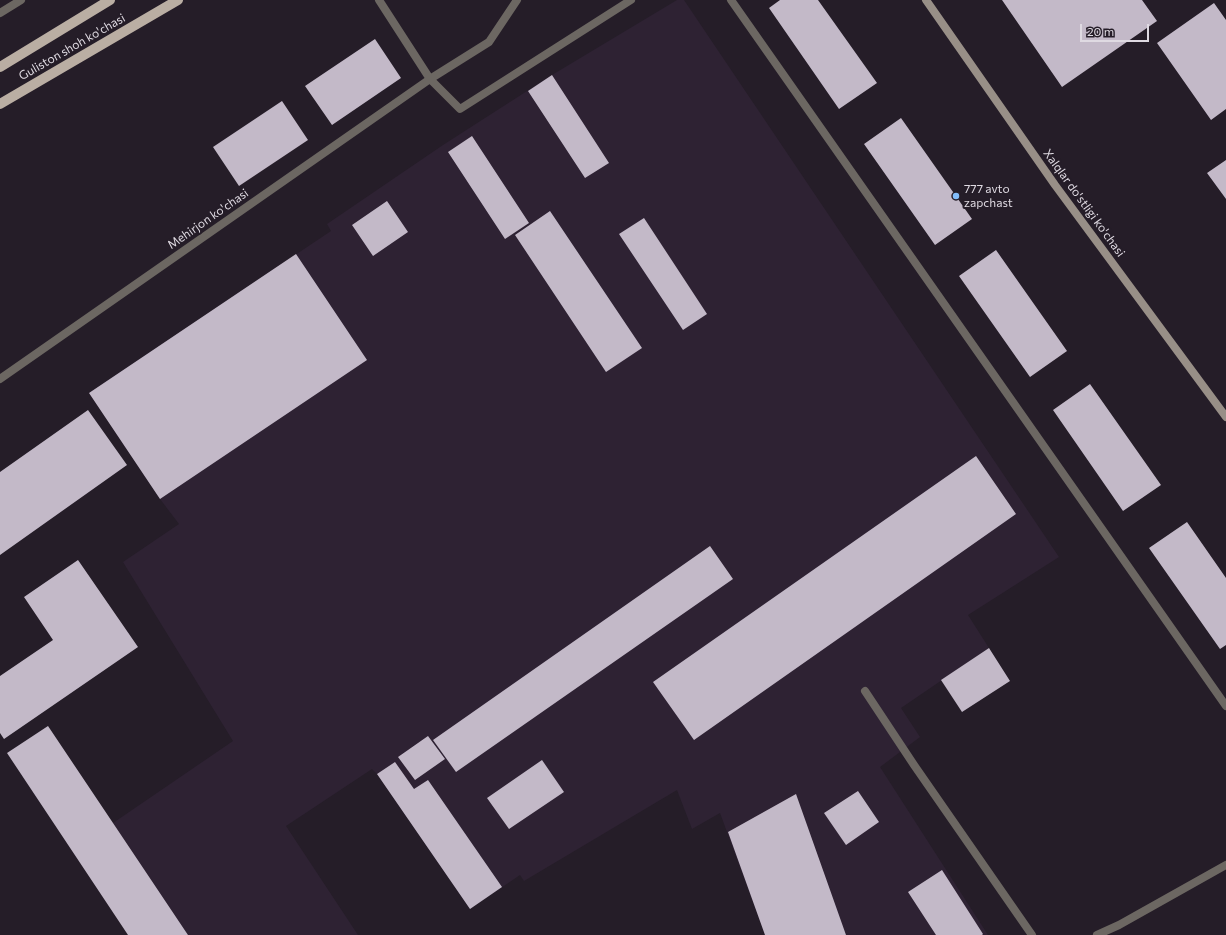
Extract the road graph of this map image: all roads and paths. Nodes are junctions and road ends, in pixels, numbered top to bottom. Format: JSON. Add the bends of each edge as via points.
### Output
{"nodes":[{"id":1,"x":22,"y":0,"type":"edge"},
{"id":2,"x":110,"y":0,"type":"edge"},
{"id":3,"x":178,"y":0,"type":"edge"},
{"id":4,"x":379,"y":0,"type":"edge"},
{"id":5,"x":517,"y":0,"type":"edge"},
{"id":6,"x":631,"y":0,"type":"edge"},
{"id":7,"x":731,"y":0,"type":"edge"},
{"id":8,"x":926,"y":0,"type":"edge"},
{"id":9,"x":0,"y":13,"type":"edge"},
{"id":10,"x":0,"y":67,"type":"edge"},
{"id":11,"x":430,"y":79,"type":"junction"},
{"id":12,"x":1,"y":103,"type":"edge"},
{"id":13,"x":0,"y":379,"type":"edge"},
{"id":14,"x":1226,"y":417,"type":"edge"},
{"id":15,"x":865,"y":691,"type":"dead end"},
{"id":16,"x":1226,"y":706,"type":"edge"},
{"id":17,"x":1226,"y":865,"type":"edge"},
{"id":18,"x":1032,"y":935,"type":"edge"},
{"id":19,"x":1097,"y":935,"type":"edge"}],
"edges":[{"from":1,"to":9,"type":"street"},
{"from":2,"to":10,"type":"main road","name":"Guliston shoh ko'chasi"},
{"from":3,"to":12,"type":"main road","name":"Guliston shoh ko'chasi"},
{"from":4,"to":11,"type":"street"},
{"from":5,"to":11,"type":"street","name":"Mehirjon ko'chasi","via":[[489,42]]},
{"from":6,"to":11,"type":"street","via":[[460,109]]},
{"from":7,"to":16,"type":"street"},
{"from":8,"to":14,"type":"street","name":"Xalqlar do'stligi ko'chasi","via":[[1055,185]]},
{"from":11,"to":13,"type":"street","name":"Mehirjon ko'chasi"},
{"from":15,"to":18,"type":"street"},
{"from":17,"to":19,"type":"street"}]}
